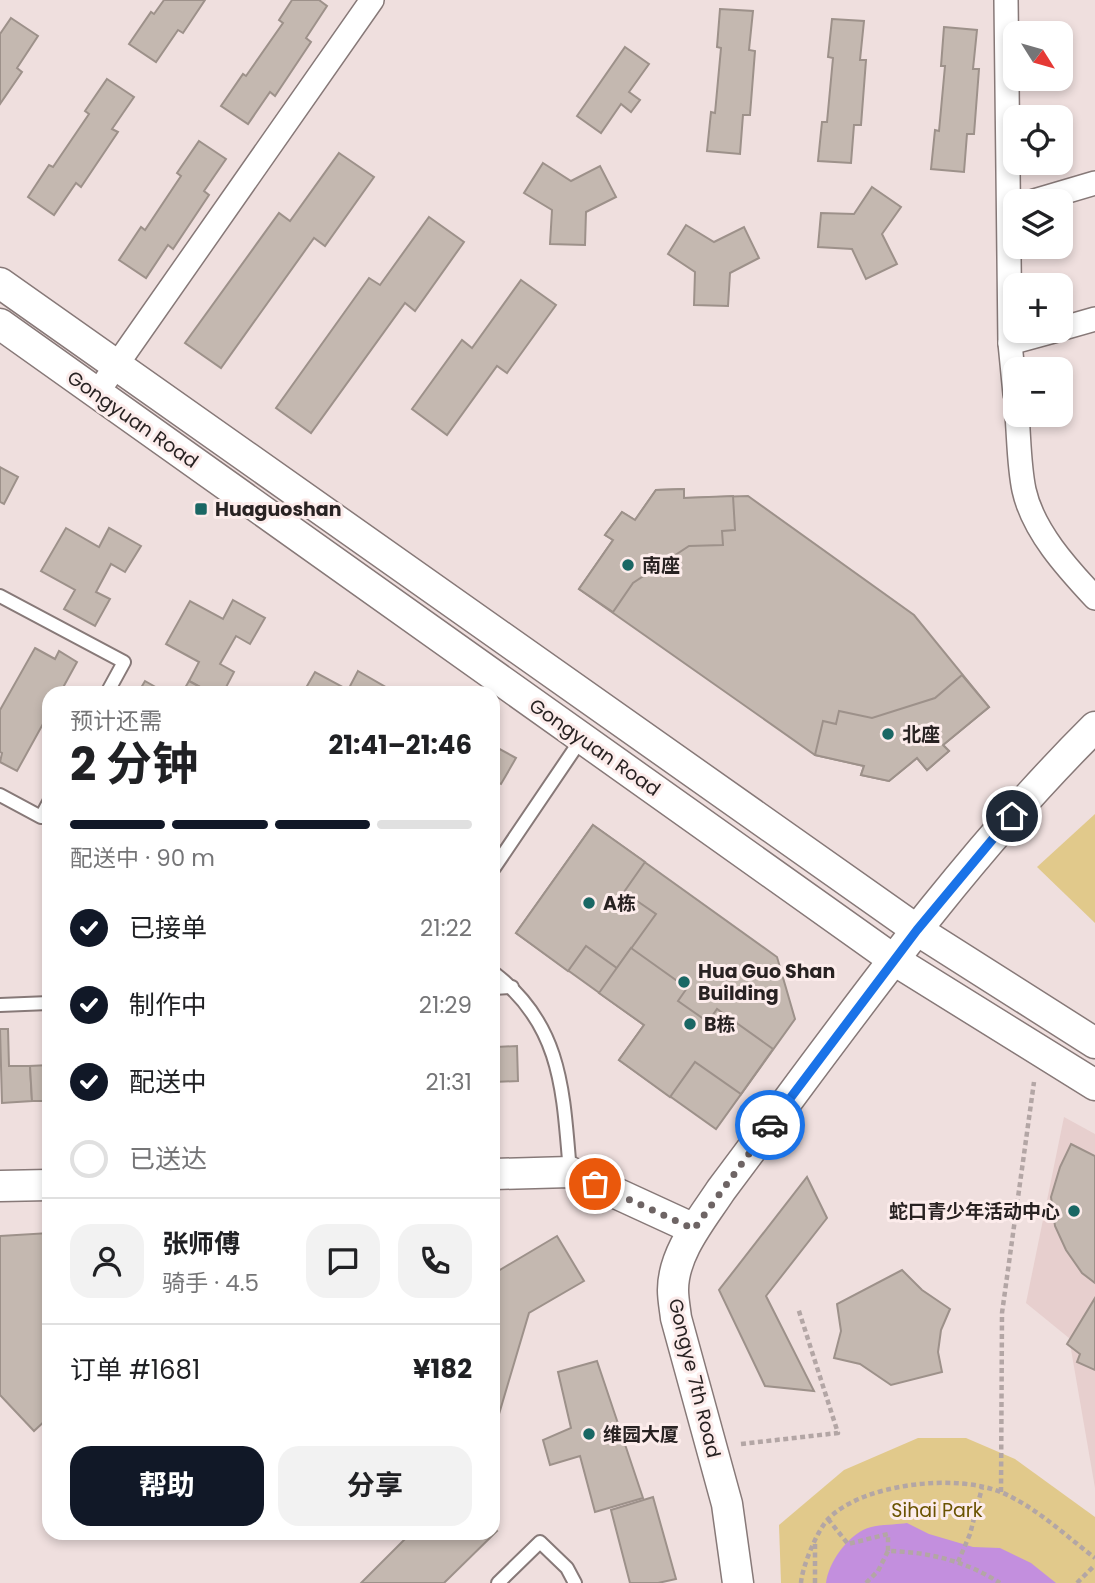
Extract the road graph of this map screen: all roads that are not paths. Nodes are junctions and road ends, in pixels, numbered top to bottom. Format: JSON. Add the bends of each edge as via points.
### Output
{"nodes":[{"id":1,"x":372,"y":0,"type":"edge"},
{"id":2,"x":1006,"y":0,"type":"edge"},
{"id":3,"x":1095,"y":183,"type":"edge"},
{"id":4,"x":1011,"y":189,"type":"edge"},
{"id":5,"x":1073,"y":189,"type":"edge"},
{"id":6,"x":0,"y":283,"type":"edge"},
{"id":7,"x":1095,"y":319,"type":"edge"},
{"id":8,"x":0,"y":324,"type":"edge"},
{"id":9,"x":1073,"y":325,"type":"edge"},
{"id":10,"x":1010,"y":343,"type":"edge"},
{"id":11,"x":1011,"y":357,"type":"edge"},
{"id":12,"x":117,"y":365,"type":"junction"},
{"id":13,"x":97,"y":393,"type":"junction"},
{"id":14,"x":1018,"y":427,"type":"edge"},
{"id":15,"x":0,"y":596,"type":"edge"},
{"id":16,"x":1095,"y":598,"type":"edge"},
{"id":17,"x":111,"y":686,"type":"edge"},
{"id":18,"x":1095,"y":727,"type":"edge"},
{"id":19,"x":582,"y":738,"type":"junction"},
{"id":20,"x":0,"y":796,"type":"edge"},
{"id":21,"x":42,"y":815,"type":"edge"},
{"id":22,"x":500,"y":859,"type":"edge"},
{"id":23,"x":917,"y":930,"type":"junction"},
{"id":24,"x":894,"y":960,"type":"junction"},
{"id":25,"x":500,"y":978,"type":"edge"},
{"id":26,"x":512,"y":987,"type":"junction"},
{"id":27,"x":500,"y":988,"type":"edge"},
{"id":28,"x":42,"y":1003,"type":"edge"},
{"id":29,"x":0,"y":1005,"type":"edge"},
{"id":30,"x":1095,"y":1043,"type":"edge"},
{"id":31,"x":1095,"y":1085,"type":"edge"},
{"id":32,"x":570,"y":1172,"type":"junction"},
{"id":33,"x":500,"y":1174,"type":"edge"},
{"id":34,"x":42,"y":1185,"type":"edge"},
{"id":35,"x":0,"y":1186,"type":"edge"},
{"id":36,"x":694,"y":1229,"type":"junction"},
{"id":37,"x":498,"y":1583,"type":"edge"},
{"id":38,"x":575,"y":1583,"type":"edge"},
{"id":39,"x":738,"y":1583,"type":"edge"}],
"edges":[{"from":1,"to":12,"type":"street"},
{"from":2,"to":4,"type":"street"},
{"from":3,"to":5,"type":"street"},
{"from":6,"to":12,"type":"street","name":"Gongyuan Road"},
{"from":7,"to":9,"type":"street"},
{"from":8,"to":13,"type":"street","name":"Gongyuan Road"},
{"from":10,"to":11,"type":"street"},
{"from":12,"to":13,"type":"street"},
{"from":12,"to":23,"type":"street","name":"Gongyuan Road"},
{"from":13,"to":19,"type":"street","name":"Gongyuan Road"},
{"from":14,"to":16,"type":"street","via":[[1024,491],[1039,527]]},
{"from":15,"to":17,"type":"lane","via":[[124,662]]},
{"from":18,"to":23,"type":"street","name":"Gongye 7th Road","via":[[1048,774]]},
{"from":19,"to":22,"type":"lane"},
{"from":19,"to":24,"type":"street","name":"Gongyuan Road"},
{"from":20,"to":21,"type":"lane"},
{"from":23,"to":24,"type":"street","name":"Gongye 7th Road"},
{"from":23,"to":30,"type":"street","name":"Gongyuan Road"},
{"from":24,"to":31,"type":"street","name":"Gongyuan Road"},
{"from":24,"to":36,"type":"street","name":"Gongye 7th Road"},
{"from":25,"to":26,"type":"lane"},
{"from":26,"to":27,"type":"lane"},
{"from":26,"to":32,"type":"lane","via":[[538,1019],[555,1057]]},
{"from":28,"to":29,"type":"lane"},
{"from":32,"to":33,"type":"street"},
{"from":32,"to":36,"type":"street"},
{"from":34,"to":35,"type":"street"},
{"from":36,"to":39,"type":"street","name":"Gongye 7th Road","via":[[673,1289],[676,1318],[727,1504]]},
{"from":37,"to":38,"type":"lane","via":[[540,1542],[567,1568]]}]}
